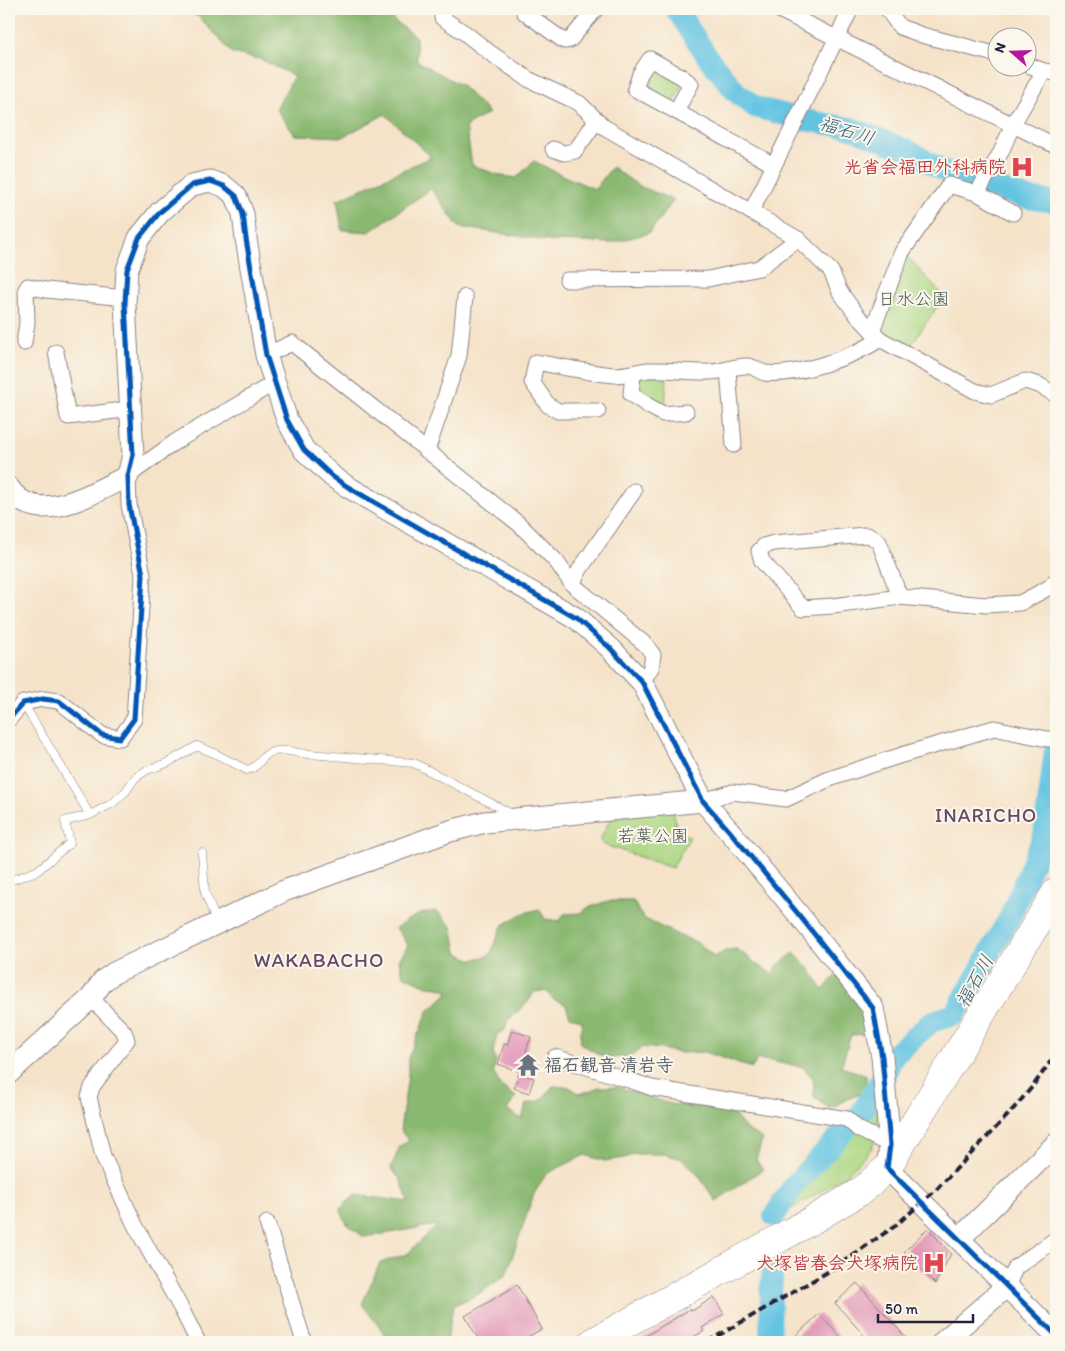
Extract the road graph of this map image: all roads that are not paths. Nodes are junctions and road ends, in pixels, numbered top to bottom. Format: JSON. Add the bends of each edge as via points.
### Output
{"nodes":[{"id":1,"x":596,"y":9,"type":"edge"},
{"id":2,"x":777,"y":9,"type":"edge"},
{"id":3,"x":851,"y":9,"type":"edge"},
{"id":4,"x":889,"y":9,"type":"edge"},
{"id":5,"x":524,"y":12,"type":"dead end"},
{"id":6,"x":442,"y":18,"type":"dead end"},
{"id":7,"x":837,"y":38,"type":"junction"},
{"id":8,"x":988,"y":52,"type":"edge"},
{"id":9,"x":1050,"y":72,"type":"edge"},
{"id":10,"x":676,"y":112,"type":"dead end"},
{"id":11,"x":597,"y":120,"type":"junction"},
{"id":12,"x":1014,"y":124,"type":"junction"},
{"id":13,"x":1056,"y":146,"type":"edge"},
{"id":14,"x":553,"y":149,"type":"dead end"},
{"id":15,"x":774,"y":165,"type":"junction"},
{"id":16,"x":980,"y":188,"type":"junction"},
{"id":17,"x":751,"y":212,"type":"junction"},
{"id":18,"x":1013,"y":213,"type":"dead end"},
{"id":19,"x":798,"y":239,"type":"junction"},
{"id":20,"x":567,"y":280,"type":"dead end"},
{"id":21,"x":465,"y":297,"type":"dead end"},
{"id":22,"x":125,"y":298,"type":"junction"},
{"id":23,"x":876,"y":335,"type":"junction"},
{"id":24,"x":24,"y":344,"type":"dead end"},
{"id":25,"x":56,"y":352,"type":"dead end"},
{"id":26,"x":266,"y":355,"type":"junction"},
{"id":27,"x":728,"y":370,"type":"junction"},
{"id":28,"x":633,"y":373,"type":"junction"},
{"id":29,"x":274,"y":383,"type":"junction"},
{"id":30,"x":1056,"y":395,"type":"edge"},
{"id":31,"x":131,"y":409,"type":"junction"},
{"id":32,"x":598,"y":411,"type":"dead end"},
{"id":33,"x":686,"y":412,"type":"dead end"},
{"id":34,"x":734,"y":445,"type":"dead end"},
{"id":35,"x":427,"y":451,"type":"junction"},
{"id":36,"x":128,"y":476,"type":"junction"},
{"id":37,"x":9,"y":488,"type":"edge"},
{"id":38,"x":634,"y":491,"type":"dead end"},
{"id":39,"x":1056,"y":580,"type":"edge"},
{"id":40,"x":572,"y":584,"type":"junction"},
{"id":41,"x":900,"y":597,"type":"junction"},
{"id":42,"x":642,"y":682,"type":"junction"},
{"id":43,"x":23,"y":703,"type":"junction"},
{"id":44,"x":9,"y":719,"type":"edge"},
{"id":45,"x":1052,"y":739,"type":"edge"},
{"id":46,"x":703,"y":801,"type":"junction"},
{"id":47,"x":90,"y":815,"type":"junction"},
{"id":48,"x":520,"y":818,"type":"junction"},
{"id":49,"x":202,"y":853,"type":"dead end"},
{"id":50,"x":9,"y":881,"type":"edge"},
{"id":51,"x":1056,"y":892,"type":"edge"},
{"id":52,"x":216,"y":923,"type":"junction"},
{"id":53,"x":91,"y":998,"type":"junction"},
{"id":54,"x":555,"y":1057,"type":"dead end"},
{"id":55,"x":10,"y":1070,"type":"edge"},
{"id":56,"x":1056,"y":1144,"type":"edge"},
{"id":57,"x":888,"y":1156,"type":"junction"},
{"id":58,"x":267,"y":1223,"type":"dead end"},
{"id":59,"x":960,"y":1238,"type":"junction"},
{"id":60,"x":1056,"y":1239,"type":"edge"},
{"id":61,"x":1007,"y":1286,"type":"junction"},
{"id":62,"x":1056,"y":1334,"type":"edge"},
{"id":63,"x":198,"y":1342,"type":"edge"},
{"id":64,"x":304,"y":1342,"type":"edge"},
{"id":65,"x":593,"y":1342,"type":"edge"},
{"id":66,"x":943,"y":1342,"type":"edge"}],
"edges":[{"from":1,"to":5,"type":"street","via":[[570,40],[564,41]]},
{"from":2,"to":7,"type":"street"},
{"from":3,"to":7,"type":"street"},
{"from":4,"to":8,"type":"street","via":[[900,27]]},
{"from":6,"to":11,"type":"street","via":[[528,79],[579,103]]},
{"from":7,"to":12,"type":"street"},
{"from":7,"to":15,"type":"street"},
{"from":9,"to":12,"type":"street"},
{"from":10,"to":15,"type":"street"},
{"from":11,"to":14,"type":"street","via":[[575,151],[564,153]]},
{"from":11,"to":17,"type":"street"},
{"from":12,"to":13,"type":"street"},
{"from":12,"to":16,"type":"street"},
{"from":15,"to":17,"type":"street"},
{"from":16,"to":18,"type":"street"},
{"from":16,"to":23,"type":"street","via":[[949,186],[902,252]]},
{"from":17,"to":19,"type":"street"},
{"from":19,"to":20,"type":"street","via":[[759,268],[708,279]]},
{"from":19,"to":23,"type":"street","via":[[831,271],[840,292]]},
{"from":21,"to":35,"type":"street","via":[[459,356]]},
{"from":22,"to":24,"type":"street","via":[[28,286]]},
{"from":22,"to":26,"type":"street","via":[[127,270],[140,238],[160,212],[192,184],[210,181],[224,186],[236,196],[243,214]]},
{"from":22,"to":31,"type":"street"},
{"from":23,"to":27,"type":"street","via":[[869,347],[811,368],[764,373],[748,366]]},
{"from":23,"to":30,"type":"street","via":[[975,391],[991,395],[1025,381]]},
{"from":25,"to":31,"type":"street","via":[[68,418]]},
{"from":26,"to":29,"type":"street"},
{"from":26,"to":35,"type":"street","via":[[292,343]]},
{"from":27,"to":28,"type":"street"},
{"from":27,"to":34,"type":"street"},
{"from":28,"to":32,"type":"street","via":[[617,375],[536,362],[532,382],[548,404],[558,411]]},
{"from":28,"to":33,"type":"street","via":[[631,394],[663,414]]},
{"from":29,"to":36,"type":"street","via":[[174,442]]},
{"from":29,"to":42,"type":"street","via":[[287,420],[304,450],[333,476],[576,618]]},
{"from":31,"to":36,"type":"street","via":[[133,455]]},
{"from":35,"to":40,"type":"street","via":[[519,524],[556,561]]},
{"from":36,"to":37,"type":"street","via":[[73,502],[50,507],[35,507],[14,496]]},
{"from":36,"to":43,"type":"street","via":[[129,505],[143,574],[134,719],[120,738],[102,735],[59,700]]},
{"from":38,"to":40,"type":"street"},
{"from":39,"to":41,"type":"street","via":[[1050,587],[1020,603],[986,606]]},
{"from":40,"to":42,"type":"street","via":[[653,654],[651,668]]},
{"from":41,"to":41,"type":"street","via":[[803,608],[762,561],[759,551],[774,543],[871,536],[879,542]]},
{"from":42,"to":46,"type":"street"},
{"from":43,"to":44,"type":"street"},
{"from":43,"to":47,"type":"lane"},
{"from":45,"to":46,"type":"street","via":[[994,728],[829,779],[786,799],[732,792]]},
{"from":46,"to":48,"type":"street"},
{"from":46,"to":57,"type":"street","via":[[873,1008],[882,1057]]},
{"from":47,"to":48,"type":"lane","via":[[114,804],[135,778],[147,770],[197,746],[247,770],[254,768],[268,754],[288,749],[298,753],[414,763]]},
{"from":47,"to":50,"type":"lane","via":[[65,821],[70,843],[37,871]]},
{"from":48,"to":52,"type":"street","via":[[450,831],[284,891]]},
{"from":49,"to":52,"type":"lane","via":[[205,892]]},
{"from":51,"to":57,"type":"highway"},
{"from":52,"to":53,"type":"street","via":[[114,973],[103,981]]},
{"from":53,"to":55,"type":"street"},
{"from":53,"to":63,"type":"street","via":[[118,1025],[127,1040],[92,1086],[89,1097],[103,1156],[135,1225]]},
{"from":54,"to":57,"type":"street","via":[[652,1088],[852,1124]]},
{"from":56,"to":59,"type":"street"},
{"from":57,"to":59,"type":"street"},
{"from":57,"to":65,"type":"highway","via":[[861,1191]]},
{"from":58,"to":64,"type":"street"},
{"from":59,"to":61,"type":"street"},
{"from":60,"to":61,"type":"street","via":[[1016,1267]]},
{"from":61,"to":62,"type":"street"},
{"from":61,"to":66,"type":"street"}]}
